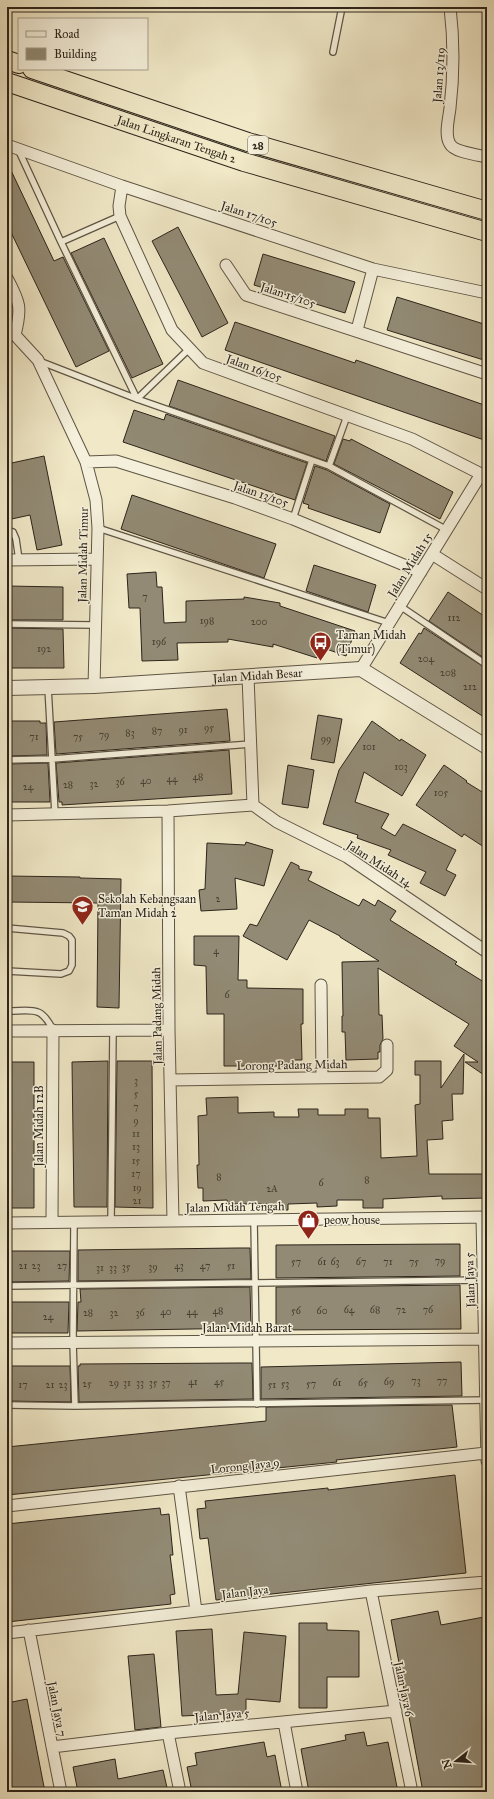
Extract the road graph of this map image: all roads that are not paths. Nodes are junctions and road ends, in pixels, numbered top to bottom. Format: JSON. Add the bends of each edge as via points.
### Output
{"nodes":[{"id":1,"x":342,"y":7,"type":"edge"},
{"id":2,"x":450,"y":7,"type":"edge"},
{"id":3,"x":333,"y":52,"type":"dead end"},
{"id":4,"x":7,"y":60,"type":"edge"},
{"id":5,"x":18,"y":64,"type":"edge"},
{"id":6,"x":35,"y":70,"type":"edge"},
{"id":7,"x":7,"y":82,"type":"edge"},
{"id":8,"x":12,"y":147,"type":"edge"},
{"id":9,"x":487,"y":157,"type":"edge"},
{"id":10,"x":122,"y":186,"type":"junction"},
{"id":11,"x":487,"y":211,"type":"edge"},
{"id":12,"x":120,"y":216,"type":"junction"},
{"id":13,"x":487,"y":232,"type":"edge"},
{"id":14,"x":61,"y":242,"type":"junction"},
{"id":15,"x":226,"y":265,"type":"dead end"},
{"id":16,"x":373,"y":269,"type":"junction"},
{"id":17,"x":7,"y":278,"type":"edge"},
{"id":18,"x":487,"y":293,"type":"edge"},
{"id":19,"x":357,"y":330,"type":"junction"},
{"id":20,"x":11,"y":333,"type":"edge"},
{"id":21,"x":190,"y":348,"type":"junction"},
{"id":22,"x":38,"y":360,"type":"junction"},
{"id":23,"x":487,"y":374,"type":"edge"},
{"id":24,"x":137,"y":400,"type":"junction"},
{"id":25,"x":346,"y":416,"type":"junction"},
{"id":26,"x":312,"y":460,"type":"junction"},
{"id":27,"x":86,"y":462,"type":"junction"},
{"id":28,"x":330,"y":466,"type":"junction"},
{"id":29,"x":481,"y":474,"type":"joint"},
{"id":30,"x":293,"y":519,"type":"junction"},
{"id":31,"x":98,"y":528,"type":"junction"},
{"id":32,"x":7,"y":530,"type":"edge"},
{"id":33,"x":447,"y":530,"type":"junction"},
{"id":34,"x":432,"y":554,"type":"junction"},
{"id":35,"x":96,"y":559,"type":"junction"},
{"id":36,"x":7,"y":560,"type":"edge"},
{"id":37,"x":19,"y":560,"type":"junction"},
{"id":38,"x":421,"y":572,"type":"junction"},
{"id":39,"x":487,"y":589,"type":"edge"},
{"id":40,"x":400,"y":606,"type":"junction"},
{"id":41,"x":389,"y":623,"type":"junction"},
{"id":42,"x":7,"y":624,"type":"edge"},
{"id":43,"x":94,"y":625,"type":"junction"},
{"id":44,"x":487,"y":665,"type":"edge"},
{"id":45,"x":360,"y":669,"type":"junction"},
{"id":46,"x":248,"y":676,"type":"junction"},
{"id":47,"x":94,"y":686,"type":"junction"},
{"id":48,"x":7,"y":688,"type":"edge"},
{"id":49,"x":48,"y":688,"type":"junction"},
{"id":50,"x":251,"y":744,"type":"junction"},
{"id":51,"x":487,"y":747,"type":"edge"},
{"id":52,"x":52,"y":759,"type":"junction"},
{"id":53,"x":7,"y":760,"type":"edge"},
{"id":54,"x":253,"y":805,"type":"junction"},
{"id":55,"x":168,"y":811,"type":"junction"},
{"id":56,"x":7,"y":815,"type":"edge"},
{"id":57,"x":55,"y":815,"type":"junction"},
{"id":58,"x":7,"y":928,"type":"edge"},
{"id":59,"x":487,"y":952,"type":"edge"},
{"id":60,"x":7,"y":971,"type":"edge"},
{"id":61,"x":321,"y":985,"type":"dead end"},
{"id":62,"x":7,"y":1011,"type":"edge"},
{"id":63,"x":53,"y":1030,"type":"junction"},
{"id":64,"x":113,"y":1030,"type":"junction"},
{"id":65,"x":169,"y":1030,"type":"junction"},
{"id":66,"x":7,"y":1031,"type":"edge"},
{"id":67,"x":388,"y":1045,"type":"dead end"},
{"id":68,"x":322,"y":1077,"type":"junction"},
{"id":69,"x":170,"y":1080,"type":"junction"},
{"id":70,"x":484,"y":1218,"type":"edge"},
{"id":71,"x":254,"y":1220,"type":"junction"},
{"id":72,"x":173,"y":1221,"type":"junction"},
{"id":73,"x":52,"y":1222,"type":"junction"},
{"id":74,"x":74,"y":1222,"type":"junction"},
{"id":75,"x":112,"y":1222,"type":"junction"},
{"id":76,"x":7,"y":1223,"type":"edge"},
{"id":77,"x":483,"y":1280,"type":"junction"},
{"id":78,"x":254,"y":1284,"type":"junction"},
{"id":79,"x":7,"y":1286,"type":"edge"},
{"id":80,"x":73,"y":1287,"type":"junction"},
{"id":81,"x":486,"y":1339,"type":"edge"},
{"id":82,"x":256,"y":1341,"type":"junction"},
{"id":83,"x":73,"y":1342,"type":"junction"},
{"id":84,"x":7,"y":1343,"type":"edge"},
{"id":85,"x":486,"y":1400,"type":"edge"},
{"id":86,"x":257,"y":1404,"type":"junction"},
{"id":87,"x":7,"y":1405,"type":"edge"},
{"id":88,"x":75,"y":1406,"type":"junction"},
{"id":89,"x":487,"y":1457,"type":"edge"},
{"id":90,"x":180,"y":1486,"type":"junction"},
{"id":91,"x":7,"y":1506,"type":"edge"},
{"id":92,"x":487,"y":1582,"type":"edge"},
{"id":93,"x":371,"y":1591,"type":"junction"},
{"id":94,"x":196,"y":1611,"type":"junction"},
{"id":95,"x":28,"y":1630,"type":"junction"},
{"id":96,"x":7,"y":1633,"type":"edge"},
{"id":97,"x":396,"y":1711,"type":"junction"},
{"id":98,"x":284,"y":1722,"type":"junction"},
{"id":99,"x":168,"y":1733,"type":"junction"},
{"id":100,"x":52,"y":1747,"type":"junction"},
{"id":101,"x":61,"y":1792,"type":"edge"},
{"id":102,"x":180,"y":1792,"type":"edge"},
{"id":103,"x":297,"y":1792,"type":"edge"},
{"id":104,"x":412,"y":1792,"type":"edge"}],
"edges":[{"from":1,"to":3,"type":"lane"},
{"from":2,"to":9,"type":"street","name":"Jalan 13/119","via":[[454,42],[447,136],[455,149]]},
{"from":4,"to":5,"type":"highway"},
{"from":6,"to":11,"type":"highway","name":"Jalan Lingkaran Tengah 2","number":"28","via":[[248,142]]},
{"from":7,"to":13,"type":"highway","name":"Jalan Lingkaran Tengah 2","number":"28","via":[[244,162]]},
{"from":8,"to":10,"type":"street","name":"Jalan 17/105"},
{"from":8,"to":14,"type":"lane"},
{"from":10,"to":12,"type":"street","name":"Jalan 16/105"},
{"from":10,"to":16,"type":"street","name":"Jalan 17/105"},
{"from":12,"to":14,"type":"lane"},
{"from":12,"to":21,"type":"street","name":"Jalan 16/105","via":[[172,330]]},
{"from":14,"to":24,"type":"lane"},
{"from":15,"to":19,"type":"street","name":"Jalan 15/105","via":[[246,295]]},
{"from":16,"to":18,"type":"street","name":"Jalan 17/105"},
{"from":16,"to":19,"type":"street"},
{"from":17,"to":20,"type":"street","via":[[18,298],[20,317]]},
{"from":19,"to":23,"type":"street","name":"Jalan 15/105"},
{"from":20,"to":22,"type":"street","name":"Jalan Midah Timur"},
{"from":21,"to":24,"type":"lane"},
{"from":21,"to":25,"type":"street","name":"Jalan 16/105","via":[[204,363]]},
{"from":22,"to":24,"type":"lane"},
{"from":22,"to":27,"type":"street","name":"Jalan Midah Timur"},
{"from":24,"to":26,"type":"lane"},
{"from":25,"to":28,"type":"lane"},
{"from":25,"to":29,"type":"street","name":"Jalan 16/105","via":[[412,439]]},
{"from":26,"to":28,"type":"lane"},
{"from":26,"to":30,"type":"lane"},
{"from":27,"to":30,"type":"street","name":"Jalan 13/105","via":[[116,461],[236,498]]},
{"from":27,"to":31,"type":"street","name":"Jalan Midah Timur","via":[[96,500]]},
{"from":28,"to":33,"type":"lane"},
{"from":29,"to":33,"type":"street","name":"Jalan Midah 15"},
{"from":30,"to":38,"type":"street","name":"Jalan 13/105"},
{"from":31,"to":35,"type":"street","name":"Jalan Midah Timur"},
{"from":31,"to":41,"type":"lane"},
{"from":32,"to":37,"type":"lane","via":[[13,532],[16,539]]},
{"from":33,"to":34,"type":"street","name":"Jalan Midah 15"},
{"from":34,"to":38,"type":"street","name":"Jalan Midah 15"},
{"from":34,"to":39,"type":"street"},
{"from":35,"to":37,"type":"street"},
{"from":35,"to":43,"type":"street","name":"Jalan Midah Timur"},
{"from":36,"to":37,"type":"street"},
{"from":38,"to":40,"type":"street","name":"Jalan Midah 15"},
{"from":40,"to":41,"type":"street","name":"Jalan Midah 15"},
{"from":40,"to":44,"type":"lane"},
{"from":41,"to":45,"type":"street","name":"Jalan Midah 15"},
{"from":42,"to":43,"type":"lane"},
{"from":43,"to":47,"type":"street","name":"Jalan Midah Timur"},
{"from":45,"to":46,"type":"street","name":"Jalan Midah Besar"},
{"from":45,"to":51,"type":"street"},
{"from":46,"to":47,"type":"street","name":"Jalan Midah Besar"},
{"from":46,"to":50,"type":"street"},
{"from":47,"to":49,"type":"street","name":"Jalan Midah Besar"},
{"from":48,"to":49,"type":"street","name":"Jalan Midah Besar"},
{"from":49,"to":52,"type":"lane"},
{"from":50,"to":52,"type":"lane"},
{"from":50,"to":54,"type":"street"},
{"from":52,"to":53,"type":"lane"},
{"from":52,"to":57,"type":"lane"},
{"from":54,"to":55,"type":"street"},
{"from":54,"to":59,"type":"street","name":"Jalan Midah 14","via":[[277,822],[347,857]]},
{"from":55,"to":57,"type":"street"},
{"from":55,"to":65,"type":"street","name":"Jalan Padang Midah"},
{"from":56,"to":57,"type":"street"},
{"from":58,"to":60,"type":"lane","via":[[63,933],[72,940],[72,965],[69,971],[61,974]]},
{"from":61,"to":68,"type":"street"},
{"from":62,"to":63,"type":"lane","via":[[38,1012],[47,1018]]},
{"from":63,"to":64,"type":"street"},
{"from":63,"to":66,"type":"street"},
{"from":63,"to":73,"type":"street","name":"Jalan Midah 12B"},
{"from":64,"to":65,"type":"street"},
{"from":64,"to":75,"type":"lane"},
{"from":65,"to":69,"type":"street","name":"Jalan Padang Midah"},
{"from":67,"to":68,"type":"street","name":"Lorong Padang Midah","via":[[387,1070],[379,1077]]},
{"from":68,"to":69,"type":"street","name":"Lorong Padang Midah"},
{"from":69,"to":72,"type":"street","name":"Jalan Padang Midah"},
{"from":70,"to":71,"type":"street","name":"Jalan Midah Tengah"},
{"from":70,"to":77,"type":"street","name":"Jalan Jaya 5"},
{"from":71,"to":72,"type":"street","name":"Jalan Midah Tengah"},
{"from":71,"to":78,"type":"lane"},
{"from":72,"to":75,"type":"street","name":"Jalan Midah Tengah"},
{"from":73,"to":74,"type":"street","name":"Jalan Midah Tengah"},
{"from":73,"to":76,"type":"street","name":"Jalan Midah Tengah"},
{"from":74,"to":75,"type":"street","name":"Jalan Midah Tengah"},
{"from":74,"to":80,"type":"lane"},
{"from":77,"to":78,"type":"lane"},
{"from":77,"to":81,"type":"street","name":"Jalan Jaya 5"},
{"from":78,"to":80,"type":"lane"},
{"from":78,"to":82,"type":"lane"},
{"from":79,"to":80,"type":"lane"},
{"from":80,"to":83,"type":"lane"},
{"from":81,"to":82,"type":"street","name":"Jalan Midah Barat"},
{"from":81,"to":85,"type":"street","name":"Jalan Jaya 5"},
{"from":82,"to":83,"type":"street","name":"Jalan Midah Barat"},
{"from":82,"to":86,"type":"lane"},
{"from":83,"to":84,"type":"street","name":"Jalan Midah Barat"},
{"from":83,"to":88,"type":"lane"},
{"from":85,"to":86,"type":"lane"},
{"from":85,"to":89,"type":"street","name":"Jalan Jaya 5"},
{"from":86,"to":88,"type":"lane"},
{"from":87,"to":88,"type":"lane"},
{"from":89,"to":90,"type":"street","name":"Lorong Jaya 9"},
{"from":90,"to":91,"type":"street","name":"Lorong Jaya 9"},
{"from":90,"to":94,"type":"street"},
{"from":92,"to":93,"type":"street","name":"Jalan Jaya"},
{"from":93,"to":94,"type":"street","name":"Jalan Jaya"},
{"from":93,"to":97,"type":"street","name":"Jalan Jaya 6"},
{"from":94,"to":95,"type":"street","name":"Jalan Jaya"},
{"from":95,"to":96,"type":"street","name":"Jalan Jaya"},
{"from":95,"to":100,"type":"street","name":"Jalan Jaya 7"},
{"from":97,"to":98,"type":"street","name":"Jalan Jaya 5"},
{"from":97,"to":104,"type":"street","name":"Jalan Jaya 6"},
{"from":98,"to":99,"type":"street","name":"Jalan Jaya 5"},
{"from":98,"to":103,"type":"street"},
{"from":99,"to":100,"type":"street","name":"Jalan Jaya 5"},
{"from":99,"to":102,"type":"street"},
{"from":100,"to":101,"type":"street","name":"Jalan Jaya 7"}]}
